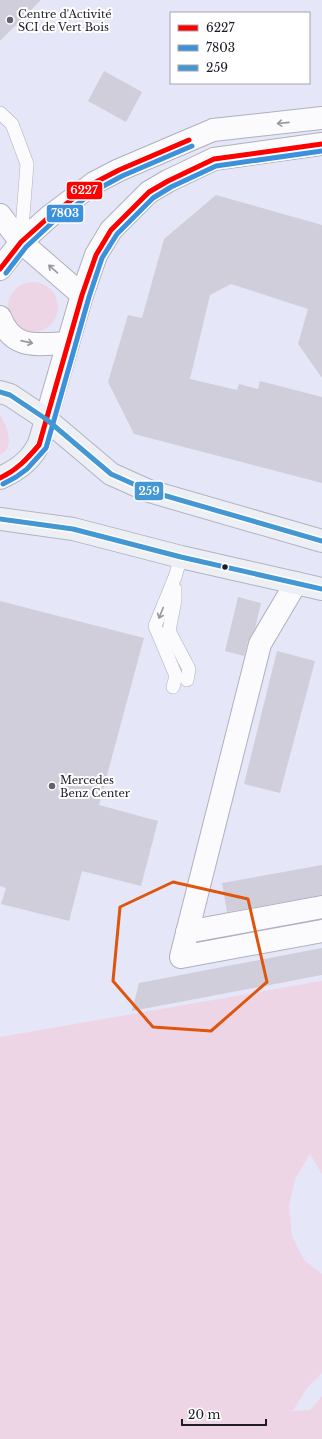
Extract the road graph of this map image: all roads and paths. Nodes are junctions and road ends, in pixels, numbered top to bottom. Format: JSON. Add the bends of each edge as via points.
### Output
{"nodes":[{"id":1,"x":0,"y":113,"type":"edge"},
{"id":2,"x":322,"y":118,"type":"edge"},
{"id":3,"x":322,"y":144,"type":"edge"},
{"id":4,"x":0,"y":215,"type":"edge"},
{"id":5,"x":21,"y":242,"type":"junction"},
{"id":6,"x":0,"y":269,"type":"edge"},
{"id":7,"x":82,"y":295,"type":"junction"},
{"id":8,"x":0,"y":317,"type":"edge"},
{"id":9,"x":68,"y":343,"type":"junction"},
{"id":10,"x":0,"y":392,"type":"edge"},
{"id":11,"x":46,"y":419,"type":"junction"},
{"id":12,"x":0,"y":478,"type":"edge"},
{"id":13,"x":0,"y":519,"type":"edge"},
{"id":14,"x":322,"y":541,"type":"edge"},
{"id":15,"x":178,"y":567,"type":"junction"},
{"id":16,"x":296,"y":583,"type":"junction"},
{"id":17,"x":322,"y":589,"type":"edge"},
{"id":18,"x":187,"y":680,"type":"dead end"},
{"id":19,"x":173,"y":687,"type":"dead end"},
{"id":20,"x":322,"y":907,"type":"edge"},
{"id":21,"x":322,"y":931,"type":"edge"},
{"id":22,"x":187,"y":932,"type":"junction"}],
"edges":[{"from":1,"to":5,"type":"lane","via":[[12,124],[27,164]]},
{"from":2,"to":5,"type":"street","one_way":true,"via":[[213,130],[132,163],[94,183]]},
{"from":3,"to":7,"type":"street","via":[[214,159],[149,192],[111,230],[96,255]]},
{"from":4,"to":5,"type":"street"},
{"from":5,"to":6,"type":"street"},
{"from":7,"to":5,"type":"street","one_way":true},
{"from":7,"to":9,"type":"street"},
{"from":8,"to":9,"type":"street","one_way":true,"via":[[4,327],[22,342]]},
{"from":9,"to":11,"type":"street"},
{"from":10,"to":11,"type":"main road","via":[[10,395]]},
{"from":11,"to":12,"type":"main road","via":[[38,445],[26,462],[12,473]]},
{"from":11,"to":14,"type":"main road","via":[[111,474],[149,491]]},
{"from":13,"to":15,"type":"main road","via":[[73,529]]},
{"from":15,"to":16,"type":"main road"},
{"from":15,"to":18,"type":"lane","via":[[170,631],[190,669]]},
{"from":15,"to":19,"type":"lane","one_way":true,"via":[[155,626],[176,676]]},
{"from":16,"to":17,"type":"main road"},
{"from":16,"to":22,"type":"street","via":[[260,644]]},
{"from":20,"to":22,"type":"street"},
{"from":21,"to":22,"type":"street","via":[[181,958]]}]}
